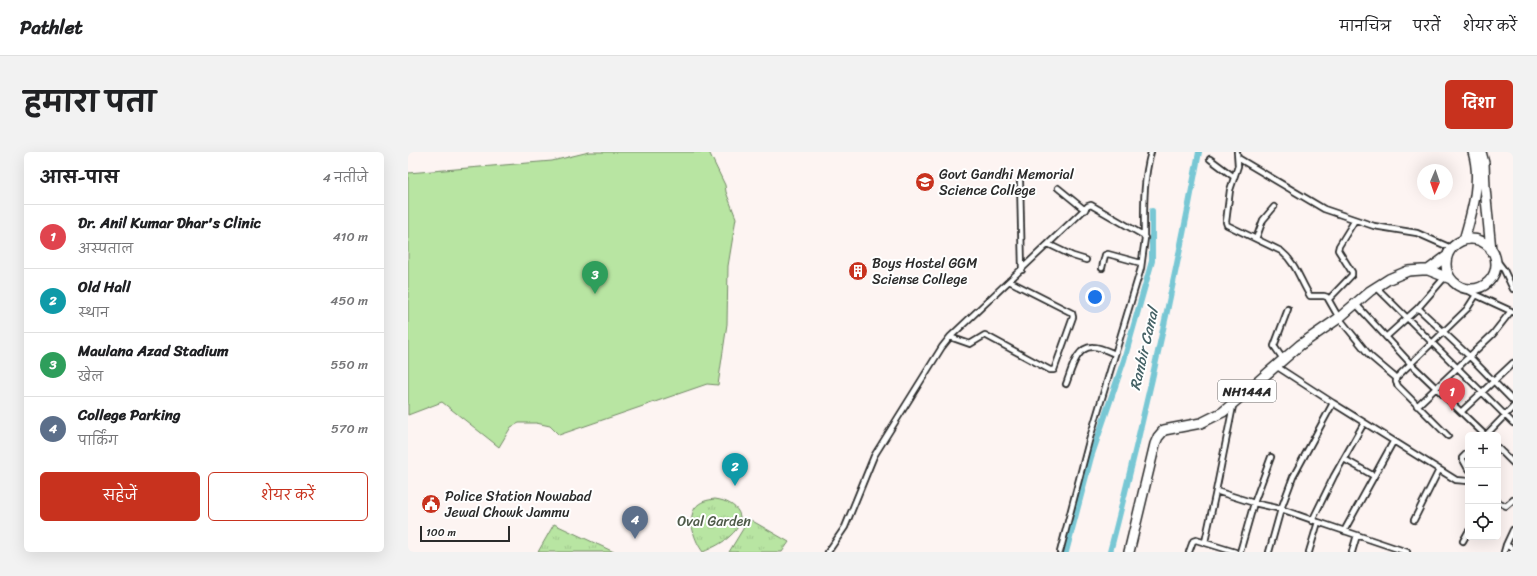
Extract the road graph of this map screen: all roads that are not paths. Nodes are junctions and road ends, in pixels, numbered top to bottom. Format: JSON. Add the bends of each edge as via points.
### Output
{"nodes":[{"id":1,"x":1151,"y":152,"type":"edge"},
{"id":2,"x":1237,"y":152,"type":"edge"},
{"id":3,"x":1473,"y":152,"type":"edge"},
{"id":4,"x":1481,"y":152,"type":"edge"},
{"id":5,"x":1210,"y":158,"type":"dead end"},
{"id":6,"x":1238,"y":158,"type":"junction"},
{"id":7,"x":1234,"y":177,"type":"junction"},
{"id":8,"x":1020,"y":180,"type":"dead end"},
{"id":9,"x":1058,"y":188,"type":"dead end"},
{"id":10,"x":1274,"y":207,"type":"dead end"},
{"id":11,"x":1084,"y":210,"type":"junction"},
{"id":12,"x":1355,"y":220,"type":"junction"},
{"id":13,"x":1144,"y":236,"type":"junction"},
{"id":14,"x":1256,"y":238,"type":"junction"},
{"id":15,"x":1464,"y":240,"type":"junction"},
{"id":16,"x":1048,"y":244,"type":"junction"},
{"id":17,"x":1449,"y":252,"type":"junction"},
{"id":18,"x":1493,"y":254,"type":"junction"},
{"id":19,"x":1086,"y":260,"type":"dead end"},
{"id":20,"x":1141,"y":263,"type":"junction"},
{"id":21,"x":1102,"y":268,"type":"dead end"},
{"id":22,"x":1022,"y":270,"type":"junction"},
{"id":23,"x":1428,"y":270,"type":"junction"},
{"id":24,"x":1448,"y":277,"type":"junction"},
{"id":25,"x":1009,"y":281,"type":"junction"},
{"id":26,"x":1376,"y":287,"type":"junction"},
{"id":27,"x":1464,"y":288,"type":"junction"},
{"id":28,"x":1513,"y":290,"type":"edge"},
{"id":29,"x":1476,"y":295,"type":"junction"},
{"id":30,"x":1329,"y":300,"type":"junction"},
{"id":31,"x":1355,"y":303,"type":"junction"},
{"id":32,"x":1418,"y":308,"type":"junction"},
{"id":33,"x":1288,"y":309,"type":"dead end"},
{"id":34,"x":1512,"y":312,"type":"edge"},
{"id":35,"x":1339,"y":318,"type":"junction"},
{"id":36,"x":1406,"y":318,"type":"junction"},
{"id":37,"x":1444,"y":333,"type":"junction"},
{"id":38,"x":950,"y":337,"type":"junction"},
{"id":39,"x":1386,"y":337,"type":"junction"},
{"id":40,"x":1432,"y":344,"type":"junction"},
{"id":41,"x":1115,"y":354,"type":"junction"},
{"id":42,"x":1469,"y":356,"type":"junction"},
{"id":43,"x":1281,"y":357,"type":"junction"},
{"id":44,"x":1410,"y":363,"type":"junction"},
{"id":45,"x":1513,"y":363,"type":"edge"},
{"id":46,"x":1275,"y":365,"type":"junction"},
{"id":47,"x":1457,"y":368,"type":"junction"},
{"id":48,"x":1396,"y":378,"type":"junction"},
{"id":49,"x":1494,"y":381,"type":"junction"},
{"id":50,"x":1066,"y":384,"type":"dead end"},
{"id":51,"x":1436,"y":388,"type":"junction"},
{"id":52,"x":1481,"y":392,"type":"junction"},
{"id":53,"x":1513,"y":401,"type":"edge"},
{"id":54,"x":1333,"y":403,"type":"junction"},
{"id":55,"x":1233,"y":404,"type":"junction"},
{"id":56,"x":1417,"y":406,"type":"junction"},
{"id":57,"x":1513,"y":407,"type":"edge"},
{"id":58,"x":1461,"y":412,"type":"junction"},
{"id":59,"x":1505,"y":415,"type":"junction"},
{"id":60,"x":1364,"y":423,"type":"junction"},
{"id":61,"x":1513,"y":423,"type":"edge"},
{"id":62,"x":1483,"y":432,"type":"edge"},
{"id":63,"x":1489,"y":432,"type":"edge"},
{"id":64,"x":1448,"y":436,"type":"dead end"},
{"id":65,"x":1393,"y":442,"type":"junction"},
{"id":66,"x":1501,"y":450,"type":"edge"},
{"id":67,"x":1465,"y":455,"type":"edge"},
{"id":68,"x":1271,"y":457,"type":"dead end"},
{"id":69,"x":1344,"y":459,"type":"junction"},
{"id":70,"x":1512,"y":459,"type":"edge"},
{"id":71,"x":1465,"y":464,"type":"edge"},
{"id":72,"x":1440,"y":470,"type":"junction"},
{"id":73,"x":1374,"y":476,"type":"junction"},
{"id":74,"x":1465,"y":481,"type":"edge"},
{"id":75,"x":1216,"y":491,"type":"junction"},
{"id":76,"x":1513,"y":500,"type":"edge"},
{"id":77,"x":1254,"y":503,"type":"junction"},
{"id":78,"x":1501,"y":504,"type":"edge"},
{"id":79,"x":1281,"y":509,"type":"junction"},
{"id":80,"x":1414,"y":520,"type":"dead end"},
{"id":81,"x":1312,"y":521,"type":"junction"},
{"id":82,"x":1318,"y":522,"type":"junction"},
{"id":83,"x":1513,"y":530,"type":"edge"},
{"id":84,"x":1344,"y":531,"type":"junction"},
{"id":85,"x":1357,"y":535,"type":"junction"},
{"id":86,"x":1465,"y":537,"type":"edge"},
{"id":87,"x":1463,"y":541,"type":"dead end"},
{"id":88,"x":1205,"y":542,"type":"junction"},
{"id":89,"x":1506,"y":545,"type":"junction"},
{"id":90,"x":1513,"y":549,"type":"edge"},
{"id":91,"x":828,"y":552,"type":"edge"},
{"id":92,"x":1060,"y":552,"type":"edge"},
{"id":93,"x":1129,"y":552,"type":"edge"},
{"id":94,"x":1189,"y":552,"type":"edge"},
{"id":95,"x":1235,"y":552,"type":"edge"},
{"id":96,"x":1240,"y":552,"type":"edge"},
{"id":97,"x":1269,"y":552,"type":"edge"},
{"id":98,"x":1309,"y":552,"type":"edge"},
{"id":99,"x":1352,"y":552,"type":"edge"},
{"id":100,"x":1407,"y":552,"type":"edge"},
{"id":101,"x":1504,"y":552,"type":"edge"}],
"edges":[{"from":1,"to":13,"type":"street","via":[[1145,176]]},
{"from":2,"to":6,"type":"street"},
{"from":3,"to":15,"type":"highway","via":[[1476,178],[1474,203]]},
{"from":4,"to":18,"type":"highway"},
{"from":5,"to":7,"type":"street"},
{"from":6,"to":7,"type":"street"},
{"from":6,"to":12,"type":"street","via":[[1324,209]]},
{"from":7,"to":14,"type":"street","via":[[1226,223]]},
{"from":8,"to":22,"type":"street"},
{"from":9,"to":11,"type":"street"},
{"from":10,"to":14,"type":"street","via":[[1263,220]]},
{"from":11,"to":13,"type":"street","via":[[1090,205],[1094,206]]},
{"from":11,"to":16,"type":"street"},
{"from":12,"to":17,"type":"street","via":[[1381,228],[1417,233]]},
{"from":12,"to":30,"type":"street","via":[[1338,250],[1352,275]]},
{"from":13,"to":20,"type":"street"},
{"from":14,"to":30,"type":"street","via":[[1292,260],[1310,296],[1324,296]]},
{"from":15,"to":17,"type":"highway","via":[[1457,243]]},
{"from":15,"to":18,"type":"highway","via":[[1474,239],[1484,243]]},
{"from":16,"to":19,"type":"street"},
{"from":16,"to":22,"type":"street"},
{"from":17,"to":23,"type":"highway"},
{"from":17,"to":24,"type":"highway","via":[[1446,264]]},
{"from":18,"to":27,"type":"highway","via":[[1494,270],[1488,282],[1477,288]]},
{"from":18,"to":28,"type":"street"},
{"from":20,"to":21,"type":"street","via":[[1108,254],[1104,255]]},
{"from":20,"to":41,"type":"street"},
{"from":22,"to":25,"type":"street"},
{"from":23,"to":24,"type":"highway","number":"NH144A"},
{"from":23,"to":26,"type":"highway","number":"NH144A","via":[[1408,271]]},
{"from":24,"to":27,"type":"highway","number":"NH144A"},
{"from":24,"to":32,"type":"street"},
{"from":25,"to":38,"type":"street"},
{"from":25,"to":38,"type":"street","via":[[1071,311],[1073,317],[1054,370],[986,335],[970,344]]},
{"from":26,"to":31,"type":"highway","number":"NH144A"},
{"from":26,"to":36,"type":"street"},
{"from":27,"to":29,"type":"street"},
{"from":29,"to":34,"type":"street"},
{"from":29,"to":37,"type":"street"},
{"from":30,"to":35,"type":"street"},
{"from":31,"to":35,"type":"highway","number":"NH144A"},
{"from":31,"to":39,"type":"street"},
{"from":32,"to":36,"type":"street"},
{"from":32,"to":37,"type":"street"},
{"from":33,"to":43,"type":"street","via":[[1274,345]]},
{"from":34,"to":42,"type":"street"},
{"from":35,"to":43,"type":"highway","number":"NH144A"},
{"from":35,"to":48,"type":"street","via":[[1370,356]]},
{"from":36,"to":39,"type":"street"},
{"from":36,"to":40,"type":"street"},
{"from":37,"to":40,"type":"street"},
{"from":37,"to":42,"type":"street"},
{"from":38,"to":91,"type":"street","via":[[874,456],[845,527]]},
{"from":39,"to":44,"type":"street"},
{"from":40,"to":44,"type":"street"},
{"from":40,"to":47,"type":"street"},
{"from":41,"to":50,"type":"street","via":[[1092,347],[1081,351]]},
{"from":41,"to":92,"type":"street"},
{"from":42,"to":47,"type":"street"},
{"from":42,"to":49,"type":"street"},
{"from":43,"to":46,"type":"highway","number":"NH144A"},
{"from":44,"to":48,"type":"street"},
{"from":44,"to":51,"type":"street"},
{"from":45,"to":49,"type":"street"},
{"from":46,"to":54,"type":"street"},
{"from":46,"to":55,"type":"highway","number":"NH144A"},
{"from":47,"to":51,"type":"street"},
{"from":47,"to":52,"type":"street"},
{"from":48,"to":56,"type":"street","via":[[1398,386]]},
{"from":49,"to":52,"type":"street"},
{"from":49,"to":53,"type":"street"},
{"from":51,"to":56,"type":"street"},
{"from":51,"to":58,"type":"street"},
{"from":52,"to":58,"type":"street"},
{"from":52,"to":59,"type":"street"},
{"from":54,"to":60,"type":"street"},
{"from":54,"to":79,"type":"street","via":[[1293,477]]},
{"from":55,"to":75,"type":"street"},
{"from":55,"to":93,"type":"highway","number":"NH144A","via":[[1201,423],[1160,433],[1153,450]]},
{"from":56,"to":64,"type":"street"},
{"from":57,"to":59,"type":"street"},
{"from":58,"to":62,"type":"street"},
{"from":59,"to":61,"type":"street"},
{"from":59,"to":63,"type":"street"},
{"from":60,"to":65,"type":"street"},
{"from":60,"to":69,"type":"street"},
{"from":65,"to":72,"type":"street"},
{"from":65,"to":73,"type":"street"},
{"from":66,"to":70,"type":"street"},
{"from":67,"to":71,"type":"street","via":[[1462,458]]},
{"from":68,"to":77,"type":"street"},
{"from":69,"to":73,"type":"street"},
{"from":69,"to":81,"type":"street"},
{"from":72,"to":74,"type":"street","via":[[1456,480]]},
{"from":72,"to":80,"type":"street"},
{"from":73,"to":84,"type":"street"},
{"from":75,"to":77,"type":"street"},
{"from":75,"to":88,"type":"street"},
{"from":76,"to":78,"type":"street","via":[[1506,506]]},
{"from":77,"to":79,"type":"street"},
{"from":77,"to":96,"type":"street"},
{"from":79,"to":81,"type":"street"},
{"from":79,"to":97,"type":"street"},
{"from":81,"to":82,"type":"street"},
{"from":82,"to":84,"type":"street"},
{"from":82,"to":98,"type":"street"},
{"from":83,"to":89,"type":"street"},
{"from":84,"to":85,"type":"street"},
{"from":85,"to":99,"type":"street"},
{"from":85,"to":100,"type":"street"},
{"from":86,"to":87,"type":"street"},
{"from":88,"to":94,"type":"street","via":[[1194,540]]},
{"from":88,"to":95,"type":"street"},
{"from":89,"to":90,"type":"street"},
{"from":89,"to":101,"type":"street"}]}
